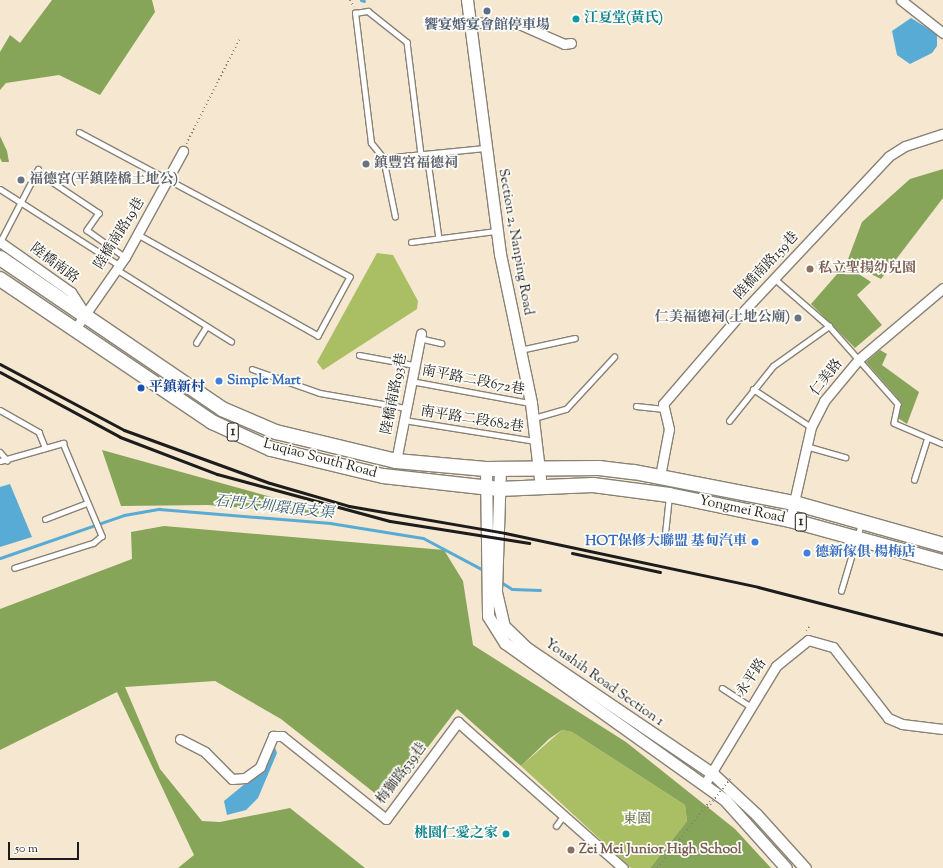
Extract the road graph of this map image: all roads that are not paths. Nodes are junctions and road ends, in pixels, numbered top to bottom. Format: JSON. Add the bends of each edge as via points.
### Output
{"nodes":[{"id":1,"x":467,"y":0,"type":"edge"},
{"id":2,"x":901,"y":0,"type":"edge"},
{"id":3,"x":469,"y":22,"type":"junction"},
{"id":4,"x":943,"y":33,"type":"edge"},
{"id":5,"x":571,"y":43,"type":"dead end"},
{"id":6,"x":79,"y":132,"type":"dead end"},
{"id":7,"x":943,"y":134,"type":"edge"},
{"id":8,"x":485,"y":148,"type":"junction"},
{"id":9,"x":183,"y":151,"type":"road end"},
{"id":10,"x":427,"y":154,"type":"junction"},
{"id":11,"x":421,"y":155,"type":"junction"},
{"id":12,"x":384,"y":158,"type":"junction"},
{"id":13,"x":38,"y":169,"type":"dead end"},
{"id":14,"x":45,"y":177,"type":"dead end"},
{"id":15,"x":170,"y":178,"type":"junction"},
{"id":16,"x":0,"y":188,"type":"edge"},
{"id":17,"x":22,"y":202,"type":"junction"},
{"id":18,"x":395,"y":217,"type":"dead end"},
{"id":19,"x":496,"y":231,"type":"junction"},
{"id":20,"x":138,"y":235,"type":"junction"},
{"id":21,"x":439,"y":238,"type":"junction"},
{"id":22,"x":0,"y":242,"type":"edge"},
{"id":23,"x":411,"y":242,"type":"dead end"},
{"id":24,"x":0,"y":258,"type":"edge"},
{"id":25,"x":120,"y":264,"type":"junction"},
{"id":26,"x":776,"y":278,"type":"junction"},
{"id":27,"x":3,"y":280,"type":"edge"},
{"id":28,"x":943,"y":288,"type":"edge"},
{"id":29,"x":85,"y":315,"type":"junction"},
{"id":30,"x":830,"y":326,"type":"junction"},
{"id":31,"x":206,"y":327,"type":"junction"},
{"id":32,"x":75,"y":329,"type":"junction"},
{"id":33,"x":420,"y":335,"type":"joint"},
{"id":34,"x":575,"y":338,"type":"dead end"},
{"id":35,"x":231,"y":341,"type":"dead end"},
{"id":36,"x":196,"y":343,"type":"dead end"},
{"id":37,"x":441,"y":343,"type":"dead end"},
{"id":38,"x":520,"y":350,"type":"junction"},
{"id":39,"x":359,"y":355,"type":"dead end"},
{"id":40,"x":614,"y":357,"type":"dead end"},
{"id":41,"x":859,"y":359,"type":"junction"},
{"id":42,"x":414,"y":365,"type":"junction"},
{"id":43,"x":252,"y":369,"type":"dead end"},
{"id":44,"x":411,"y":381,"type":"junction"},
{"id":45,"x":753,"y":389,"type":"junction"},
{"id":46,"x":531,"y":404,"type":"junction"},
{"id":47,"x":636,"y":406,"type":"dead end"},
{"id":48,"x":406,"y":408,"type":"junction"},
{"id":49,"x":664,"y":409,"type":"junction"},
{"id":50,"x":0,"y":410,"type":"edge"},
{"id":51,"x":534,"y":418,"type":"junction"},
{"id":52,"x":404,"y":420,"type":"junction"},
{"id":53,"x":729,"y":420,"type":"dead end"},
{"id":54,"x":811,"y":427,"type":"junction"},
{"id":55,"x":927,"y":439,"type":"junction"},
{"id":56,"x":537,"y":441,"type":"junction"},
{"id":57,"x":943,"y":444,"type":"edge"},
{"id":58,"x":806,"y":446,"type":"junction"},
{"id":59,"x":45,"y":447,"type":"junction"},
{"id":60,"x":0,"y":452,"type":"edge"},
{"id":61,"x":845,"y":457,"type":"dead end"},
{"id":62,"x":7,"y":460,"type":"junction"},
{"id":63,"x":0,"y":461,"type":"edge"},
{"id":64,"x":396,"y":461,"type":"junction"},
{"id":65,"x":493,"y":469,"type":"junction"},
{"id":66,"x":539,"y":469,"type":"junction"},
{"id":67,"x":660,"y":476,"type":"junction"},
{"id":68,"x":914,"y":480,"type":"dead end"},
{"id":69,"x":541,"y":487,"type":"junction"},
{"id":70,"x":492,"y":488,"type":"junction"},
{"id":71,"x":663,"y":494,"type":"junction"},
{"id":72,"x":87,"y":503,"type":"junction"},
{"id":73,"x":794,"y":503,"type":"junction"},
{"id":74,"x":45,"y":519,"type":"dead end"},
{"id":75,"x":790,"y":520,"type":"junction"},
{"id":76,"x":862,"y":522,"type":"junction"},
{"id":77,"x":858,"y":538,"type":"junction"},
{"id":78,"x":664,"y":543,"type":"dead end"},
{"id":79,"x":943,"y":545,"type":"edge"},
{"id":80,"x":943,"y":562,"type":"edge"},
{"id":81,"x":15,"y":568,"type":"dead end"},
{"id":82,"x":841,"y":591,"type":"dead end"},
{"id":83,"x":722,"y":688,"type":"dead end"},
{"id":84,"x":750,"y":706,"type":"junction"},
{"id":85,"x":943,"y":729,"type":"edge"},
{"id":86,"x":180,"y":739,"type":"dead end"},
{"id":87,"x":713,"y":774,"type":"junction"},
{"id":88,"x":704,"y":785,"type":"junction"},
{"id":89,"x":566,"y":814,"type":"junction"},
{"id":90,"x":556,"y":826,"type":"dead end"},
{"id":91,"x":623,"y":868,"type":"edge"},
{"id":92,"x":786,"y":868,"type":"edge"},
{"id":93,"x":805,"y":868,"type":"edge"}],
"edges":[{"from":1,"to":3,"type":"street","name":"Section 2, Nanping Road"},
{"from":2,"to":4,"type":"street"},
{"from":3,"to":5,"type":"street","via":[[521,25],[564,44]]},
{"from":3,"to":8,"type":"street","name":"Section 2, Nanping Road"},
{"from":6,"to":15,"type":"lane"},
{"from":7,"to":26,"type":"street","name":"陸橋南路159巷","via":[[905,146],[889,156]]},
{"from":8,"to":10,"type":"lane"},
{"from":8,"to":19,"type":"street","name":"Section 2, Nanping Road"},
{"from":9,"to":15,"type":"street","name":"陸橋南路19巷"},
{"from":10,"to":11,"type":"lane"},
{"from":10,"to":21,"type":"lane"},
{"from":11,"to":12,"type":"lane"},
{"from":11,"to":12,"type":"lane","via":[[407,42],[368,11],[355,13],[371,143]]},
{"from":12,"to":18,"type":"lane"},
{"from":13,"to":17,"type":"lane"},
{"from":14,"to":25,"type":"lane","via":[[99,213],[87,230]]},
{"from":15,"to":20,"type":"street","name":"陸橋南路19巷"},
{"from":15,"to":20,"type":"lane","via":[[350,276],[318,336]]},
{"from":16,"to":17,"type":"lane"},
{"from":17,"to":22,"type":"lane"},
{"from":17,"to":25,"type":"lane"},
{"from":19,"to":21,"type":"lane"},
{"from":19,"to":38,"type":"street","name":"Section 2, Nanping Road"},
{"from":20,"to":25,"type":"street","name":"陸橋南路19巷"},
{"from":21,"to":23,"type":"lane"},
{"from":22,"to":29,"type":"street","name":"陸橋南路","via":[[71,292]]},
{"from":24,"to":29,"type":"main road","name":"Luqiao South Road","number":"1"},
{"from":25,"to":29,"type":"street","name":"陸橋南路19巷"},
{"from":25,"to":31,"type":"lane"},
{"from":26,"to":30,"type":"lane"},
{"from":26,"to":49,"type":"street","name":"陸橋南路159巷","via":[[663,404]]},
{"from":27,"to":32,"type":"main road","name":"Luqiao South Road","number":"1"},
{"from":28,"to":41,"type":"street","name":"仁美路"},
{"from":29,"to":32,"type":"street","name":"陸橋南路19巷"},
{"from":29,"to":64,"type":"main road","name":"Luqiao South Road","number":"1","via":[[176,373],[222,409],[258,425],[336,448]]},
{"from":30,"to":41,"type":"lane"},
{"from":30,"to":45,"type":"lane","via":[[773,366]]},
{"from":31,"to":35,"type":"lane"},
{"from":31,"to":36,"type":"lane"},
{"from":32,"to":70,"type":"main road","name":"Luqiao South Road","number":"1","via":[[212,422],[271,449],[383,476]]},
{"from":33,"to":37,"type":"lane"},
{"from":33,"to":42,"type":"street","name":"陸橋南路93巷"},
{"from":34,"to":38,"type":"lane"},
{"from":38,"to":46,"type":"street","name":"Section 2, Nanping Road"},
{"from":39,"to":42,"type":"lane"},
{"from":40,"to":51,"type":"lane","via":[[566,409]]},
{"from":41,"to":54,"type":"street","name":"仁美路","via":[[824,401]]},
{"from":41,"to":55,"type":"lane","via":[[898,404],[894,423]]},
{"from":42,"to":44,"type":"street","name":"陸橋南路93巷"},
{"from":43,"to":48,"type":"lane","via":[[320,393]]},
{"from":44,"to":46,"type":"lane","name":"南平路二段672巷"},
{"from":44,"to":48,"type":"street","name":"陸橋南路93巷"},
{"from":45,"to":53,"type":"lane"},
{"from":45,"to":54,"type":"lane"},
{"from":46,"to":51,"type":"street","name":"Section 2, Nanping Road"},
{"from":47,"to":49,"type":"lane"},
{"from":48,"to":52,"type":"street","name":"陸橋南路93巷"},
{"from":49,"to":67,"type":"street","via":[[669,428]]},
{"from":50,"to":59,"type":"lane","via":[[39,432]]},
{"from":51,"to":56,"type":"street","name":"Section 2, Nanping Road"},
{"from":52,"to":56,"type":"lane","name":"南平路二段682巷"},
{"from":52,"to":64,"type":"street","name":"陸橋南路93巷"},
{"from":54,"to":58,"type":"street","name":"仁美路"},
{"from":55,"to":57,"type":"lane"},
{"from":55,"to":68,"type":"lane"},
{"from":56,"to":66,"type":"street","name":"Section 2, Nanping Road"},
{"from":58,"to":61,"type":"lane"},
{"from":58,"to":73,"type":"street","name":"仁美路"},
{"from":59,"to":62,"type":"lane"},
{"from":59,"to":72,"type":"lane","via":[[63,443]]},
{"from":60,"to":62,"type":"lane"},
{"from":62,"to":63,"type":"lane"},
{"from":64,"to":65,"type":"main road","name":"Luqiao South Road","number":"1"},
{"from":65,"to":66,"type":"main road","name":"Luqiao South Road","number":"1"},
{"from":65,"to":70,"type":"street","name":"Youshih Road Section 1"},
{"from":66,"to":67,"type":"main road","name":"Luqiao South Road","number":"1","via":[[598,468]]},
{"from":66,"to":69,"type":"street","name":"Section 2, Nanping Road"},
{"from":67,"to":73,"type":"main road","name":"Yongmei Road","number":"1"},
{"from":69,"to":70,"type":"main road","name":"Luqiao South Road","number":"1"},
{"from":69,"to":71,"type":"main road","name":"Luqiao South Road","number":"1","via":[[593,485]]},
{"from":70,"to":87,"type":"street","name":"Youshih Road Section 1","via":[[496,592],[504,626],[527,648]]},
{"from":70,"to":88,"type":"street","name":"Youshih Road Section 1","via":[[486,593],[488,616],[497,633],[516,654]]},
{"from":71,"to":75,"type":"main road","name":"Yongmei Road","number":"1"},
{"from":71,"to":78,"type":"lane"},
{"from":72,"to":74,"type":"lane"},
{"from":72,"to":81,"type":"lane","via":[[102,536],[94,543]]},
{"from":73,"to":75,"type":"street","name":"仁美路"},
{"from":73,"to":76,"type":"main road","name":"Yongmei Road","number":"1"},
{"from":75,"to":77,"type":"main road","name":"Yongmei Road","number":"1"},
{"from":76,"to":77,"type":"lane"},
{"from":76,"to":79,"type":"main road","name":"Yongmei Road","number":"1"},
{"from":77,"to":80,"type":"main road","name":"Yongmei Road","number":"1"},
{"from":77,"to":82,"type":"lane"},
{"from":83,"to":84,"type":"lane"},
{"from":84,"to":85,"type":"street","name":"永平路","via":[[776,666],[808,640],[833,647],[888,718],[902,724]]},
{"from":84,"to":87,"type":"street","name":"永平路"},
{"from":86,"to":89,"type":"street","name":"梅獅路539巷","via":[[205,752],[232,779],[244,778],[260,767],[273,736],[282,736],[386,819],[458,722]]},
{"from":87,"to":88,"type":"street","name":"永平路"},
{"from":87,"to":93,"type":"street","name":"Youshih Road Section 1","via":[[756,814]]},
{"from":88,"to":92,"type":"street","name":"Youshih Road Section 1","via":[[748,822]]},
{"from":89,"to":90,"type":"lane"},
{"from":89,"to":91,"type":"street","name":"梅獅路539巷"}]}
